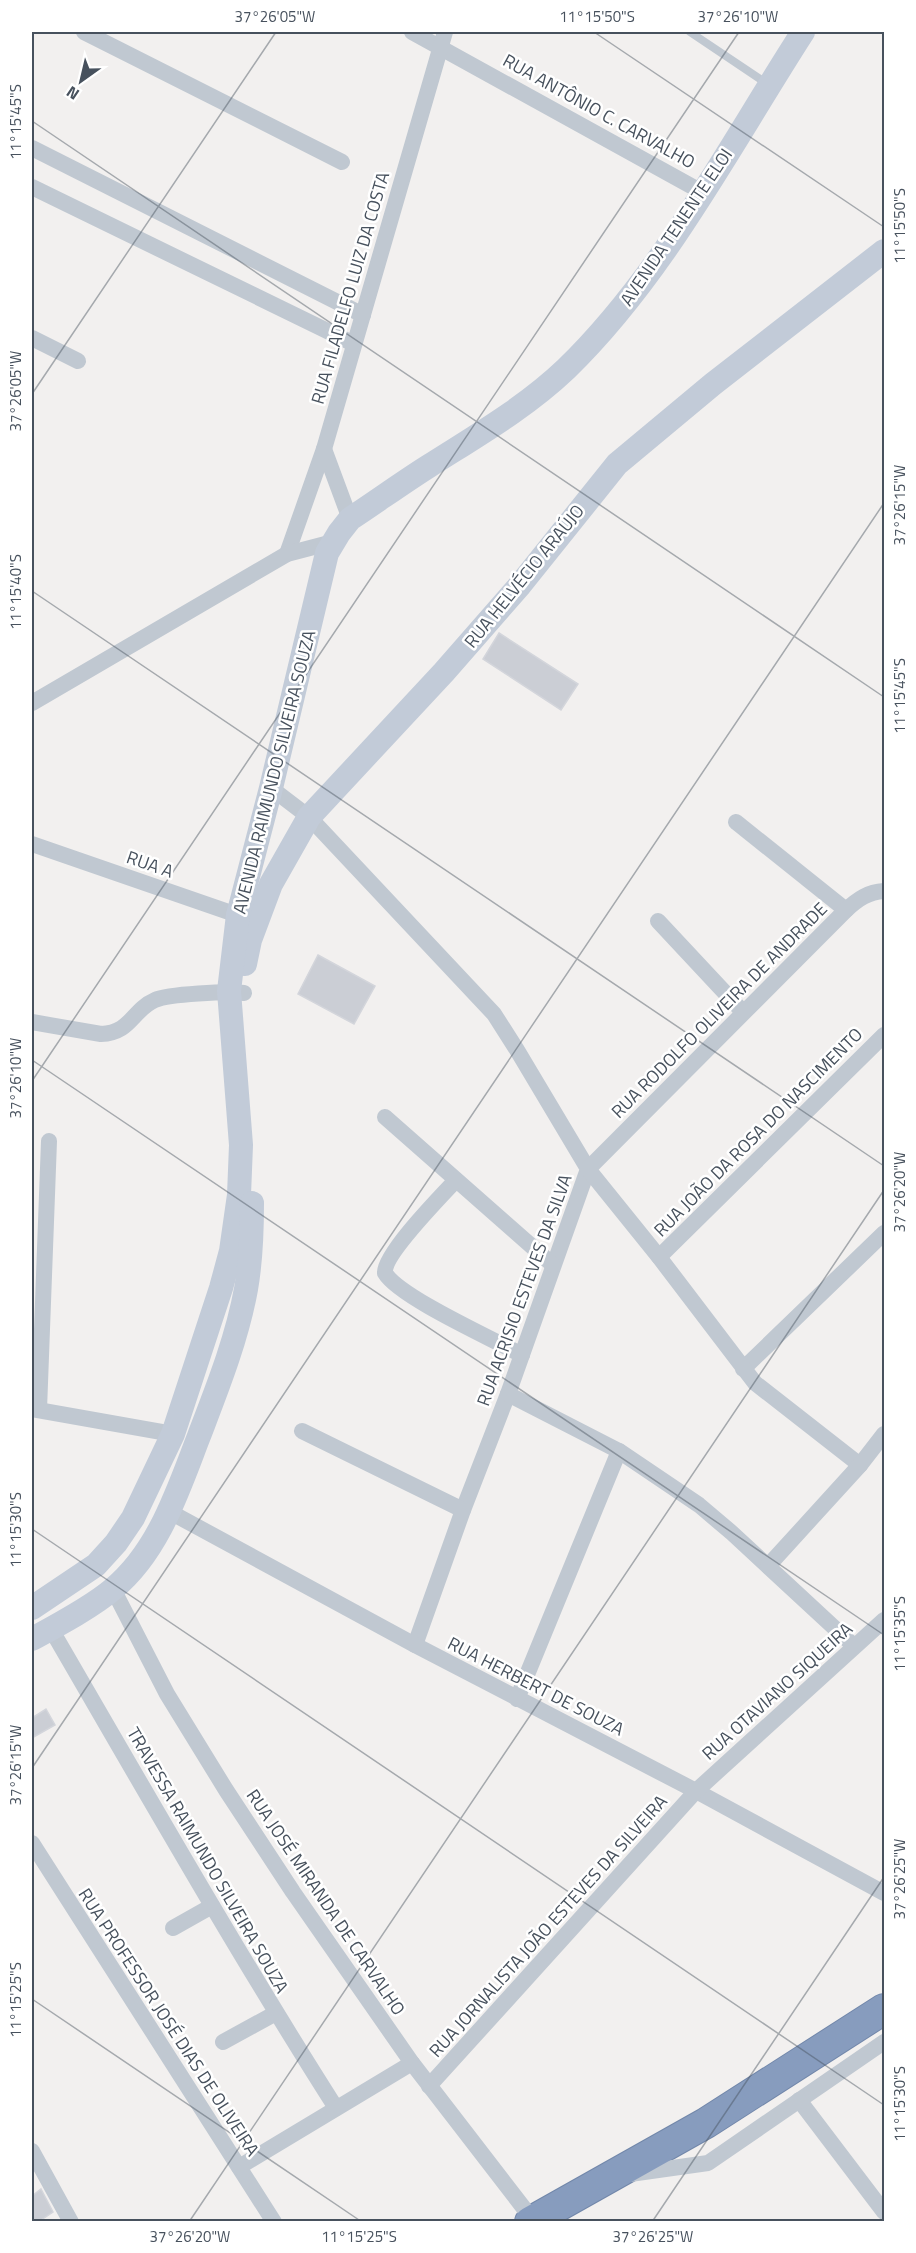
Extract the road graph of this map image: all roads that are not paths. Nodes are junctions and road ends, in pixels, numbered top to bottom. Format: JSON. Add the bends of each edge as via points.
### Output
{"nodes":[{"id":1,"x":84,"y":32,"type":"edge"},
{"id":2,"x":412,"y":32,"type":"edge"},
{"id":3,"x":690,"y":32,"type":"edge"},
{"id":4,"x":803,"y":32,"type":"edge"},
{"id":5,"x":443,"y":39,"type":"edge"},
{"id":6,"x":769,"y":86,"type":"junction"},
{"id":7,"x":32,"y":148,"type":"edge"},
{"id":8,"x":342,"y":162,"type":"dead end"},
{"id":9,"x":32,"y":187,"type":"edge"},
{"id":10,"x":702,"y":192,"type":"junction"},
{"id":11,"x":885,"y":251,"type":"edge"},
{"id":12,"x":363,"y":315,"type":"junction"},
{"id":13,"x":32,"y":338,"type":"edge"},
{"id":14,"x":354,"y":344,"type":"junction"},
{"id":15,"x":78,"y":361,"type":"dead end"},
{"id":16,"x":324,"y":448,"type":"junction"},
{"id":17,"x":350,"y":519,"type":"junction"},
{"id":18,"x":330,"y":548,"type":"junction"},
{"id":19,"x":287,"y":554,"type":"junction"},
{"id":20,"x":32,"y":703,"type":"edge"},
{"id":21,"x":271,"y":788,"type":"junction"},
{"id":22,"x":309,"y":818,"type":"junction"},
{"id":23,"x":736,"y":822,"type":"dead end"},
{"id":24,"x":260,"y":835,"type":"junction"},
{"id":25,"x":32,"y":844,"type":"edge"},
{"id":26,"x":291,"y":847,"type":"junction"},
{"id":27,"x":885,"y":891,"type":"edge"},
{"id":28,"x":846,"y":910,"type":"junction"},
{"id":29,"x":247,"y":918,"type":"junction"},
{"id":30,"x":658,"y":921,"type":"dead end"},
{"id":31,"x":245,"y":967,"type":"joint"},
{"id":32,"x":236,"y":992,"type":"junction"},
{"id":33,"x":743,"y":1012,"type":"junction"},
{"id":34,"x":32,"y":1022,"type":"edge"},
{"id":35,"x":885,"y":1035,"type":"edge"},
{"id":36,"x":385,"y":1117,"type":"dead end"},
{"id":37,"x":49,"y":1141,"type":"dead end"},
{"id":38,"x":588,"y":1169,"type":"junction"},
{"id":39,"x":456,"y":1180,"type":"junction"},
{"id":40,"x":885,"y":1233,"type":"edge"},
{"id":41,"x":659,"y":1257,"type":"junction"},
{"id":42,"x":553,"y":1265,"type":"junction"},
{"id":43,"x":522,"y":1355,"type":"junction"},
{"id":44,"x":743,"y":1369,"type":"junction"},
{"id":45,"x":508,"y":1394,"type":"junction"},
{"id":46,"x":35,"y":1410,"type":"edge"},
{"id":47,"x":302,"y":1431,"type":"dead end"},
{"id":48,"x":173,"y":1434,"type":"junction"},
{"id":49,"x":885,"y":1434,"type":"edge"},
{"id":50,"x":619,"y":1451,"type":"junction"},
{"id":51,"x":860,"y":1465,"type":"junction"},
{"id":52,"x":463,"y":1510,"type":"junction"},
{"id":53,"x":170,"y":1512,"type":"junction"},
{"id":54,"x":768,"y":1566,"type":"junction"},
{"id":55,"x":113,"y":1589,"type":"junction"},
{"id":56,"x":32,"y":1608,"type":"edge"},
{"id":57,"x":885,"y":1620,"type":"edge"},
{"id":58,"x":41,"y":1634,"type":"edge"},
{"id":59,"x":415,"y":1646,"type":"junction"},
{"id":60,"x":854,"y":1646,"type":"junction"},
{"id":61,"x":516,"y":1699,"type":"junction"},
{"id":62,"x":696,"y":1791,"type":"junction"},
{"id":63,"x":32,"y":1843,"type":"edge"},
{"id":64,"x":885,"y":1893,"type":"edge"},
{"id":65,"x":212,"y":1905,"type":"junction"},
{"id":66,"x":173,"y":1928,"type":"dead end"},
{"id":67,"x":885,"y":2009,"type":"edge"},
{"id":68,"x":276,"y":2013,"type":"junction"},
{"id":69,"x":223,"y":2042,"type":"dead end"},
{"id":70,"x":885,"y":2042,"type":"edge"},
{"id":71,"x":412,"y":2063,"type":"junction"},
{"id":72,"x":429,"y":2086,"type":"junction"},
{"id":73,"x":800,"y":2100,"type":"junction"},
{"id":74,"x":336,"y":2108,"type":"junction"},
{"id":75,"x":32,"y":2151,"type":"edge"},
{"id":76,"x":239,"y":2167,"type":"junction"},
{"id":77,"x":610,"y":2177,"type":"junction"},
{"id":78,"x":884,"y":2211,"type":"edge"},
{"id":79,"x":531,"y":2221,"type":"edge"},
{"id":80,"x":71,"y":2222,"type":"edge"},
{"id":81,"x":274,"y":2222,"type":"edge"}],
"edges":[{"from":1,"to":8,"type":"street"},
{"from":2,"to":5,"type":"street","name":"RUA ANTÔNIO C. CARVALHO"},
{"from":3,"to":6,"type":"lane"},
{"from":4,"to":6,"type":"street","name":"AVENIDA TENENTE ELOI"},
{"from":5,"to":10,"type":"street","name":"RUA ANTÔNIO C. CARVALHO"},
{"from":5,"to":12,"type":"street","name":"RUA FILADELFO LUIZ DA COSTA"},
{"from":6,"to":10,"type":"street","name":"AVENIDA TENENTE ELOI"},
{"from":7,"to":12,"type":"street"},
{"from":9,"to":14,"type":"street"},
{"from":10,"to":17,"type":"street","name":"AVENIDA TENENTE ELOI","via":[[622,308],[566,369],[534,397]]},
{"from":11,"to":22,"type":"street","name":"RUA HELVÉCIO ARAÚJO","via":[[617,464],[513,593]]},
{"from":12,"to":14,"type":"street","name":"RUA FILADELFO LUIZ DA COSTA"},
{"from":13,"to":15,"type":"street"},
{"from":14,"to":16,"type":"street","name":"RUA FILADELFO LUIZ DA COSTA"},
{"from":16,"to":17,"type":"street"},
{"from":16,"to":19,"type":"street","name":"RUA FILADELFO LUIZ DA COSTA"},
{"from":17,"to":18,"type":"street","name":"AVENIDA TENENTE ELOI"},
{"from":18,"to":19,"type":"street"},
{"from":18,"to":21,"type":"street","name":"AVENIDA RAIMUNDO SILVEIRA SOUZA"},
{"from":19,"to":20,"type":"street"},
{"from":21,"to":22,"type":"street","name":"RUA ACRISIO ESTEVES DA SILVA"},
{"from":21,"to":24,"type":"street","name":"AVENIDA RAIMUNDO SILVEIRA SOUZA"},
{"from":22,"to":26,"type":"street","name":"RUA HELVÉCIO ARAÚJO"},
{"from":22,"to":38,"type":"street","name":"RUA ACRISIO ESTEVES DA SILVA","via":[[494,1014]]},
{"from":23,"to":28,"type":"street"},
{"from":24,"to":26,"type":"street"},
{"from":24,"to":29,"type":"street","name":"AVENIDA RAIMUNDO SILVEIRA SOUZA"},
{"from":25,"to":29,"type":"street","name":"RUA A"},
{"from":26,"to":29,"type":"street","name":"RUA HELVÉCIO ARAÚJO"},
{"from":27,"to":28,"type":"street","name":"RUA RODOLFO OLIVEIRA DE ANDRADE","via":[[865,895]]},
{"from":28,"to":33,"type":"street","name":"RUA RODOLFO OLIVEIRA DE ANDRADE"},
{"from":29,"to":31,"type":"street","name":"RUA HELVÉCIO ARAÚJO"},
{"from":29,"to":32,"type":"street","name":"AVENIDA RAIMUNDO SILVEIRA SOUZA"},
{"from":30,"to":33,"type":"street"},
{"from":31,"to":32,"type":"street","name":"AVENIDA RAIMUNDO SILVEIRA SOUZA"},
{"from":32,"to":34,"type":"street","via":[[154,1000],[112,1034]]},
{"from":32,"to":48,"type":"street","name":"AVENIDA RAIMUNDO SILVEIRA SOUZA","via":[[241,1145],[236,1224],[221,1288]]},
{"from":32,"to":53,"type":"street","name":"AVENIDA RAIMUNDO SILVEIRA SOUZA","via":[[252,1168],[246,1289],[213,1401]]},
{"from":33,"to":38,"type":"street","name":"RUA RODOLFO OLIVEIRA DE ANDRADE"},
{"from":35,"to":41,"type":"street","name":"RUA JOÃO DA ROSA DO NASCIMENTO"},
{"from":36,"to":39,"type":"street"},
{"from":37,"to":46,"type":"street"},
{"from":38,"to":41,"type":"street"},
{"from":38,"to":42,"type":"street","name":"RUA ACRISIO ESTEVES DA SILVA"},
{"from":39,"to":42,"type":"street"},
{"from":39,"to":43,"type":"street","via":[[398,1247],[385,1273],[412,1296]]},
{"from":40,"to":44,"type":"street"},
{"from":41,"to":44,"type":"street"},
{"from":42,"to":43,"type":"street","name":"RUA ACRISIO ESTEVES DA SILVA"},
{"from":43,"to":45,"type":"street","name":"RUA ACRISIO ESTEVES DA SILVA"},
{"from":44,"to":51,"type":"street","via":[[755,1383]]},
{"from":45,"to":50,"type":"street"},
{"from":45,"to":52,"type":"street","name":"RUA ACRISIO ESTEVES DA SILVA"},
{"from":46,"to":48,"type":"street"},
{"from":47,"to":52,"type":"street"},
{"from":48,"to":56,"type":"street","name":"AVENIDA RAIMUNDO SILVEIRA SOUZA","via":[[133,1518],[116,1543],[96,1565]]},
{"from":49,"to":51,"type":"street"},
{"from":50,"to":54,"type":"street","via":[[699,1505]]},
{"from":50,"to":61,"type":"street"},
{"from":51,"to":54,"type":"street"},
{"from":52,"to":59,"type":"street","name":"RUA ACRISIO ESTEVES DA SILVA"},
{"from":53,"to":55,"type":"street","name":"AVENIDA RAIMUNDO SILVEIRA SOUZA","via":[[147,1550]]},
{"from":53,"to":59,"type":"street","name":"RUA HERBERT DE SOUZA"},
{"from":54,"to":60,"type":"street"},
{"from":55,"to":58,"type":"street","name":"AVENIDA RAIMUNDO SILVEIRA SOUZA"},
{"from":55,"to":71,"type":"street","name":"RUA JOSÉ MIRANDA DE CARVALHO","via":[[167,1695],[226,1790]]},
{"from":57,"to":60,"type":"street","name":"RUA OTAVIANO SIQUEIRA"},
{"from":58,"to":65,"type":"street","name":"TRAVESSA RAIMUNDO SILVEIRA SOUZA"},
{"from":59,"to":61,"type":"street","name":"RUA HERBERT DE SOUZA"},
{"from":60,"to":62,"type":"street","name":"RUA OTAVIANO SIQUEIRA"},
{"from":61,"to":62,"type":"street","name":"RUA HERBERT DE SOUZA"},
{"from":62,"to":64,"type":"street","name":"RUA HERBERT DE SOUZA"},
{"from":62,"to":72,"type":"street","name":"RUA JORNALISTA JOÃO ESTEVES DA SILVEIRA"},
{"from":63,"to":76,"type":"street","name":"RUA PROFESSOR JOSÉ DIAS DE OLIVEIRA"},
{"from":65,"to":66,"type":"street"},
{"from":65,"to":68,"type":"street","name":"TRAVESSA RAIMUNDO SILVEIRA SOUZA"},
{"from":67,"to":77,"type":"highway","via":[[706,2123]]},
{"from":68,"to":69,"type":"street"},
{"from":68,"to":74,"type":"street","name":"TRAVESSA RAIMUNDO SILVEIRA SOUZA"},
{"from":70,"to":73,"type":"street"},
{"from":71,"to":72,"type":"street","name":"RUA JOSÉ MIRANDA DE CARVALHO"},
{"from":71,"to":74,"type":"street"},
{"from":72,"to":79,"type":"street","name":"RUA JOSÉ MIRANDA DE CARVALHO"},
{"from":73,"to":77,"type":"street","via":[[708,2163]]},
{"from":73,"to":78,"type":"street"},
{"from":74,"to":76,"type":"street"},
{"from":75,"to":80,"type":"street"},
{"from":76,"to":81,"type":"street","name":"RUA PROFESSOR JOSÉ DIAS DE OLIVEIRA"},
{"from":77,"to":79,"type":"highway"}]}
